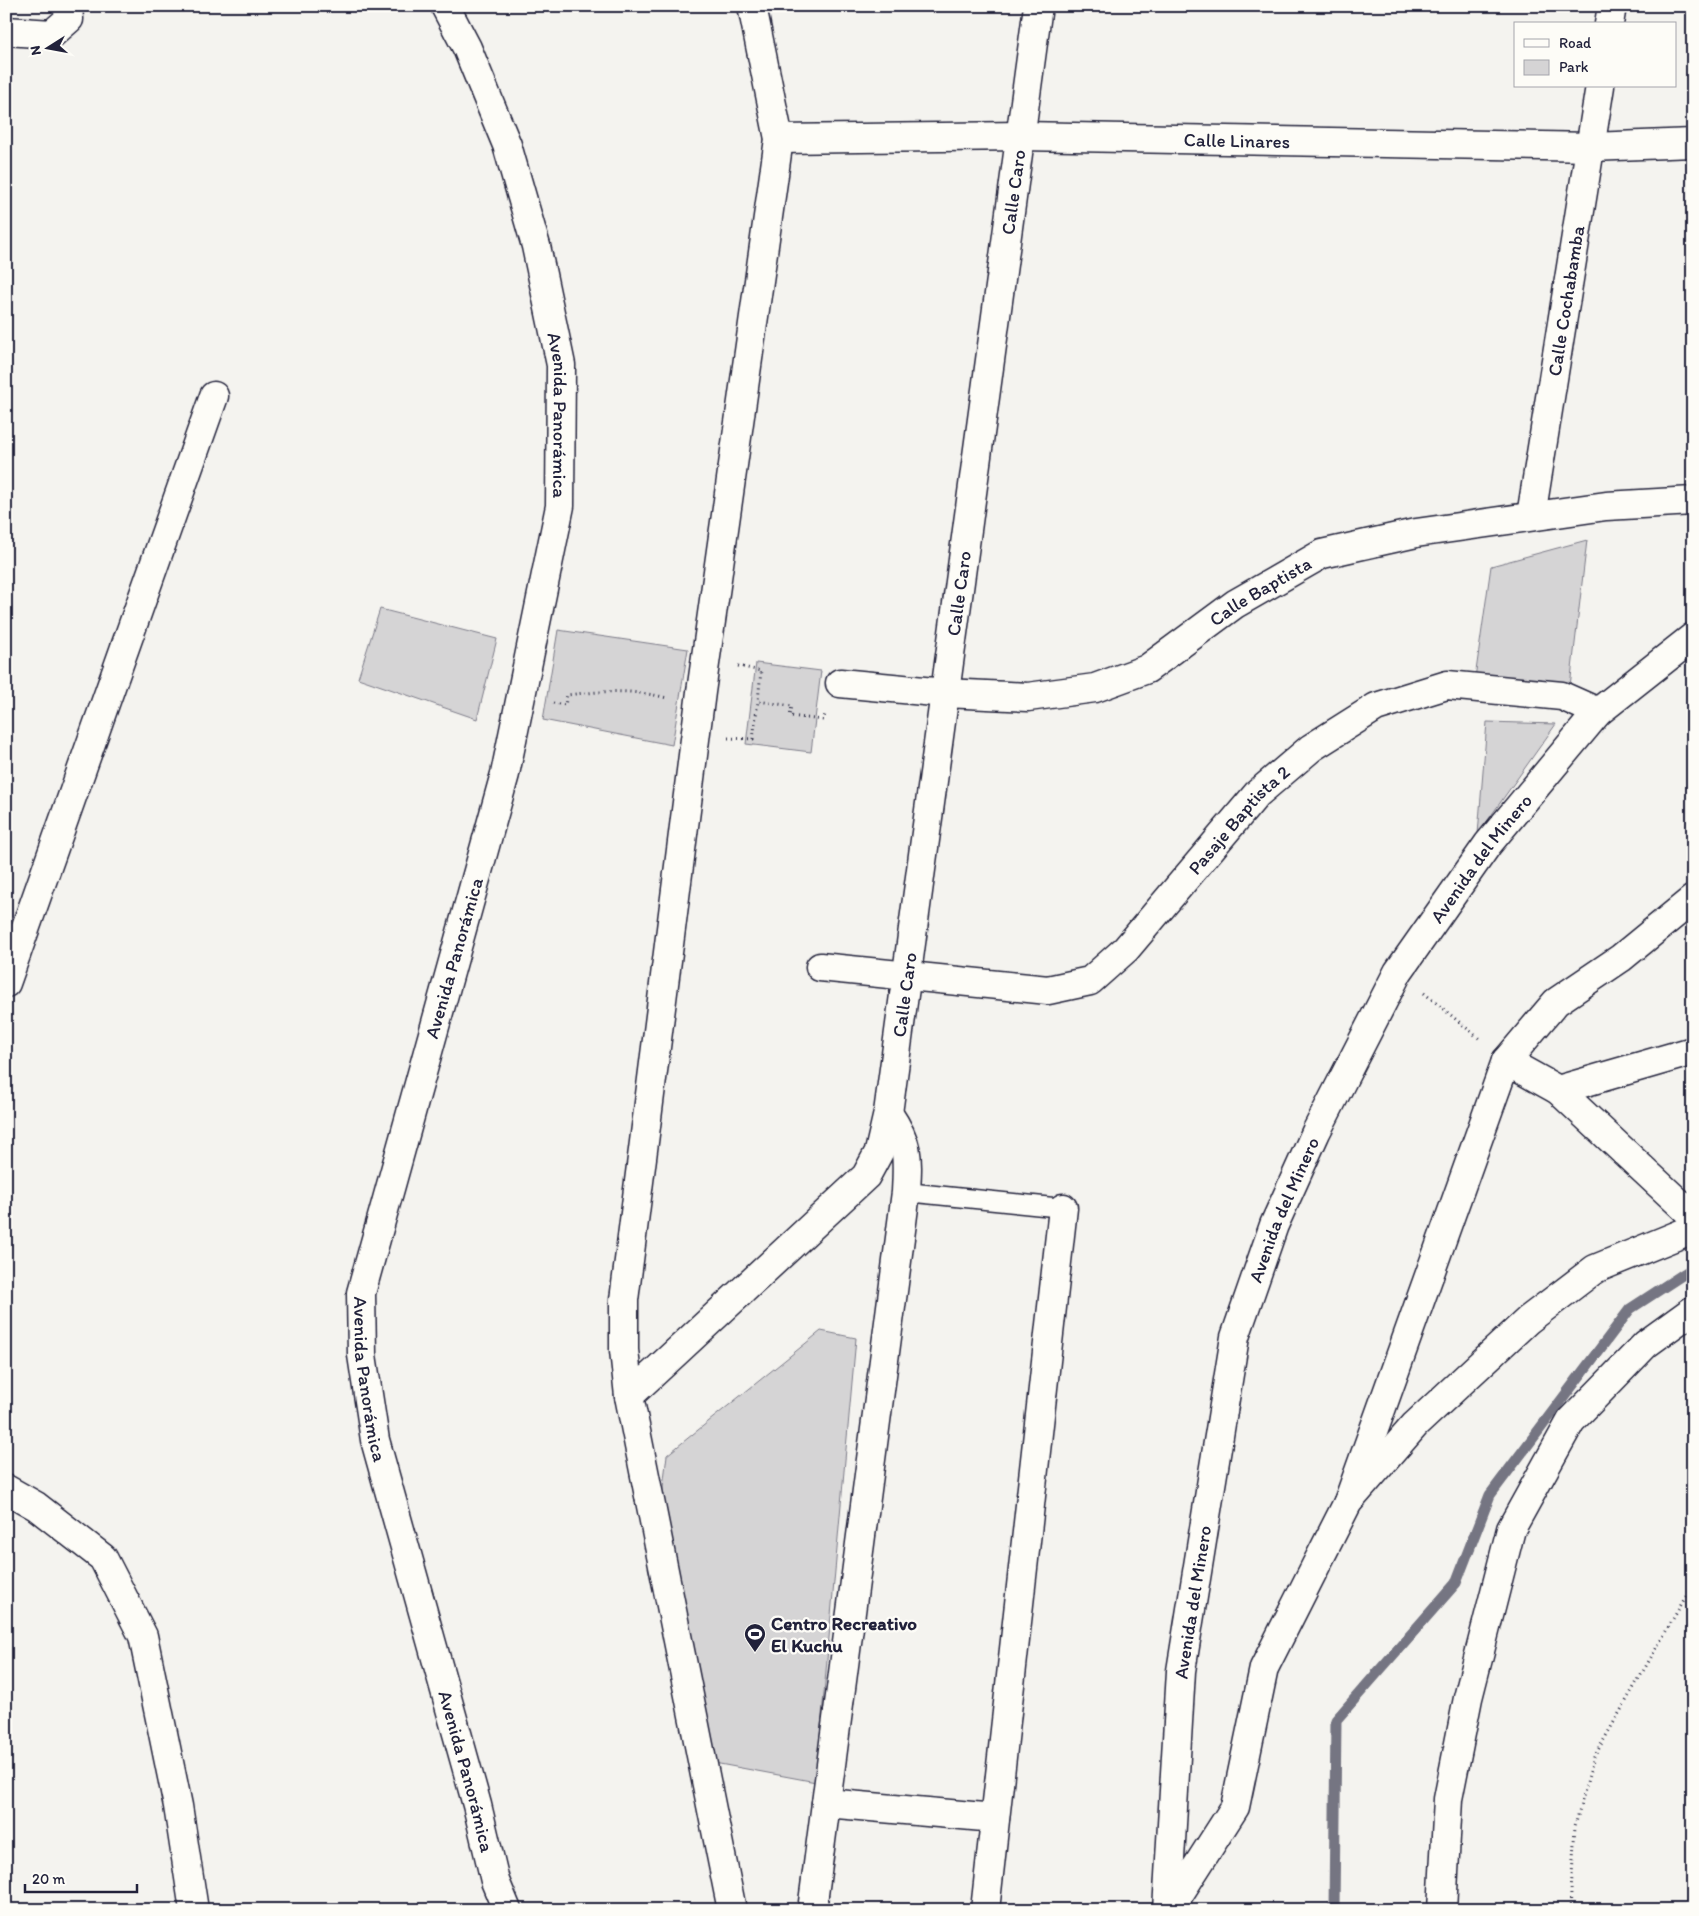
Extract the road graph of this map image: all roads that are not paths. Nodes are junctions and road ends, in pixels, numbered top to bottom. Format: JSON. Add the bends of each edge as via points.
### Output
{"nodes":[{"id":1,"x":68,"y":6,"type":"edge"},
{"id":2,"x":445,"y":6,"type":"edge"},
{"id":3,"x":752,"y":6,"type":"edge"},
{"id":4,"x":1038,"y":6,"type":"edge"},
{"id":5,"x":1612,"y":6,"type":"edge"},
{"id":6,"x":1609,"y":22,"type":"edge"},
{"id":7,"x":6,"y":31,"type":"edge"},
{"id":8,"x":1600,"y":88,"type":"edge"},
{"id":9,"x":1022,"y":136,"type":"junction"},
{"id":10,"x":779,"y":140,"type":"junction"},
{"id":11,"x":1693,"y":143,"type":"edge"},
{"id":12,"x":1591,"y":147,"type":"junction"},
{"id":13,"x":214,"y":396,"type":"dead end"},
{"id":14,"x":1693,"y":501,"type":"edge"},
{"id":15,"x":1531,"y":516,"type":"junction"},
{"id":16,"x":1693,"y":637,"type":"edge"},
{"id":17,"x":840,"y":683,"type":"dead end"},
{"id":18,"x":945,"y":694,"type":"junction"},
{"id":19,"x":1598,"y":712,"type":"junction"},
{"id":20,"x":1693,"y":899,"type":"edge"},
{"id":21,"x":820,"y":967,"type":"dead end"},
{"id":22,"x":904,"y":976,"type":"junction"},
{"id":23,"x":6,"y":983,"type":"edge"},
{"id":24,"x":1693,"y":1051,"type":"edge"},
{"id":25,"x":1506,"y":1061,"type":"junction"},
{"id":26,"x":1558,"y":1090,"type":"junction"},
{"id":27,"x":888,"y":1113,"type":"junction"},
{"id":28,"x":906,"y":1192,"type":"junction"},
{"id":29,"x":1063,"y":1208,"type":"joint"},
{"id":30,"x":1693,"y":1216,"type":"edge"},
{"id":31,"x":1693,"y":1228,"type":"edge"},
{"id":32,"x":1693,"y":1310,"type":"edge"},
{"id":33,"x":629,"y":1396,"type":"junction"},
{"id":34,"x":6,"y":1489,"type":"edge"},
{"id":35,"x":1348,"y":1502,"type":"junction"},
{"id":36,"x":826,"y":1803,"type":"junction"},
{"id":37,"x":995,"y":1818,"type":"junction"},
{"id":38,"x":194,"y":1910,"type":"edge"},
{"id":39,"x":506,"y":1910,"type":"edge"},
{"id":40,"x":732,"y":1910,"type":"edge"},
{"id":41,"x":812,"y":1910,"type":"edge"},
{"id":42,"x":985,"y":1910,"type":"edge"},
{"id":43,"x":1168,"y":1910,"type":"edge"},
{"id":44,"x":1442,"y":1910,"type":"edge"}],
"edges":[{"from":1,"to":7,"type":"street","via":[[69,18],[52,34]]},
{"from":2,"to":39,"type":"street","name":"Avenida Panorámica","via":[[467,48],[506,145],[536,246],[561,365],[560,506],[505,774],[361,1293],[362,1355],[375,1440],[477,1804],[495,1880]]},
{"from":3,"to":10,"type":"street"},
{"from":4,"to":9,"type":"street","name":"Calle Caro"},
{"from":5,"to":6,"type":"street"},
{"from":8,"to":12,"type":"street","name":"Calle Cochabamba"},
{"from":9,"to":10,"type":"street","name":"Calle Linares"},
{"from":9,"to":12,"type":"street","name":"Calle Linares"},
{"from":9,"to":18,"type":"street","name":"Calle Caro"},
{"from":10,"to":33,"type":"street","via":[[701,692],[624,1300],[624,1350]]},
{"from":11,"to":12,"type":"street","name":"Calle Linares"},
{"from":12,"to":15,"type":"street","name":"Calle Cochabamba"},
{"from":13,"to":23,"type":"street"},
{"from":14,"to":15,"type":"street","name":"Calle Baptista","via":[[1606,506]]},
{"from":15,"to":18,"type":"street","name":"Calle Baptista","via":[[1416,533],[1322,554],[1235,604],[1148,669],[1095,688],[1028,697]]},
{"from":16,"to":19,"type":"street","name":"Avenida del Minero"},
{"from":17,"to":18,"type":"street","name":"Calle Baptista"},
{"from":18,"to":22,"type":"street","name":"Calle Caro"},
{"from":19,"to":22,"type":"street","name":"Pasaje Baptista 2","via":[[1562,696],[1447,685],[1376,707],[1311,748],[1257,794],[1126,950],[1090,981],[1048,990]]},
{"from":19,"to":43,"type":"street","name":"Avenida del Minero","via":[[1488,844],[1398,972],[1316,1132],[1274,1225],[1236,1337],[1181,1671]]},
{"from":20,"to":25,"type":"street","via":[[1621,958],[1556,1002]]},
{"from":21,"to":22,"type":"street","name":"Pasaje Baptista 2"},
{"from":22,"to":27,"type":"street","name":"Calle Caro"},
{"from":24,"to":26,"type":"street"},
{"from":25,"to":26,"type":"street"},
{"from":25,"to":35,"type":"street"},
{"from":26,"to":30,"type":"street"},
{"from":27,"to":28,"type":"street","via":[[902,1135],[908,1162]]},
{"from":27,"to":33,"type":"street","name":"Calle Caro","via":[[878,1152],[866,1176]]},
{"from":28,"to":29,"type":"lane"},
{"from":28,"to":36,"type":"street"},
{"from":29,"to":37,"type":"street"},
{"from":31,"to":35,"type":"street","via":[[1595,1269],[1528,1320],[1415,1425]]},
{"from":32,"to":44,"type":"street","via":[[1646,1344],[1571,1421],[1511,1529],[1468,1698],[1448,1799]]},
{"from":33,"to":40,"type":"street"},
{"from":34,"to":38,"type":"street","via":[[36,1506],[104,1558],[143,1636],[178,1806]]},
{"from":35,"to":43,"type":"street","via":[[1264,1668],[1235,1807]]},
{"from":36,"to":37,"type":"street"},
{"from":36,"to":41,"type":"street"},
{"from":37,"to":42,"type":"street"}]}
